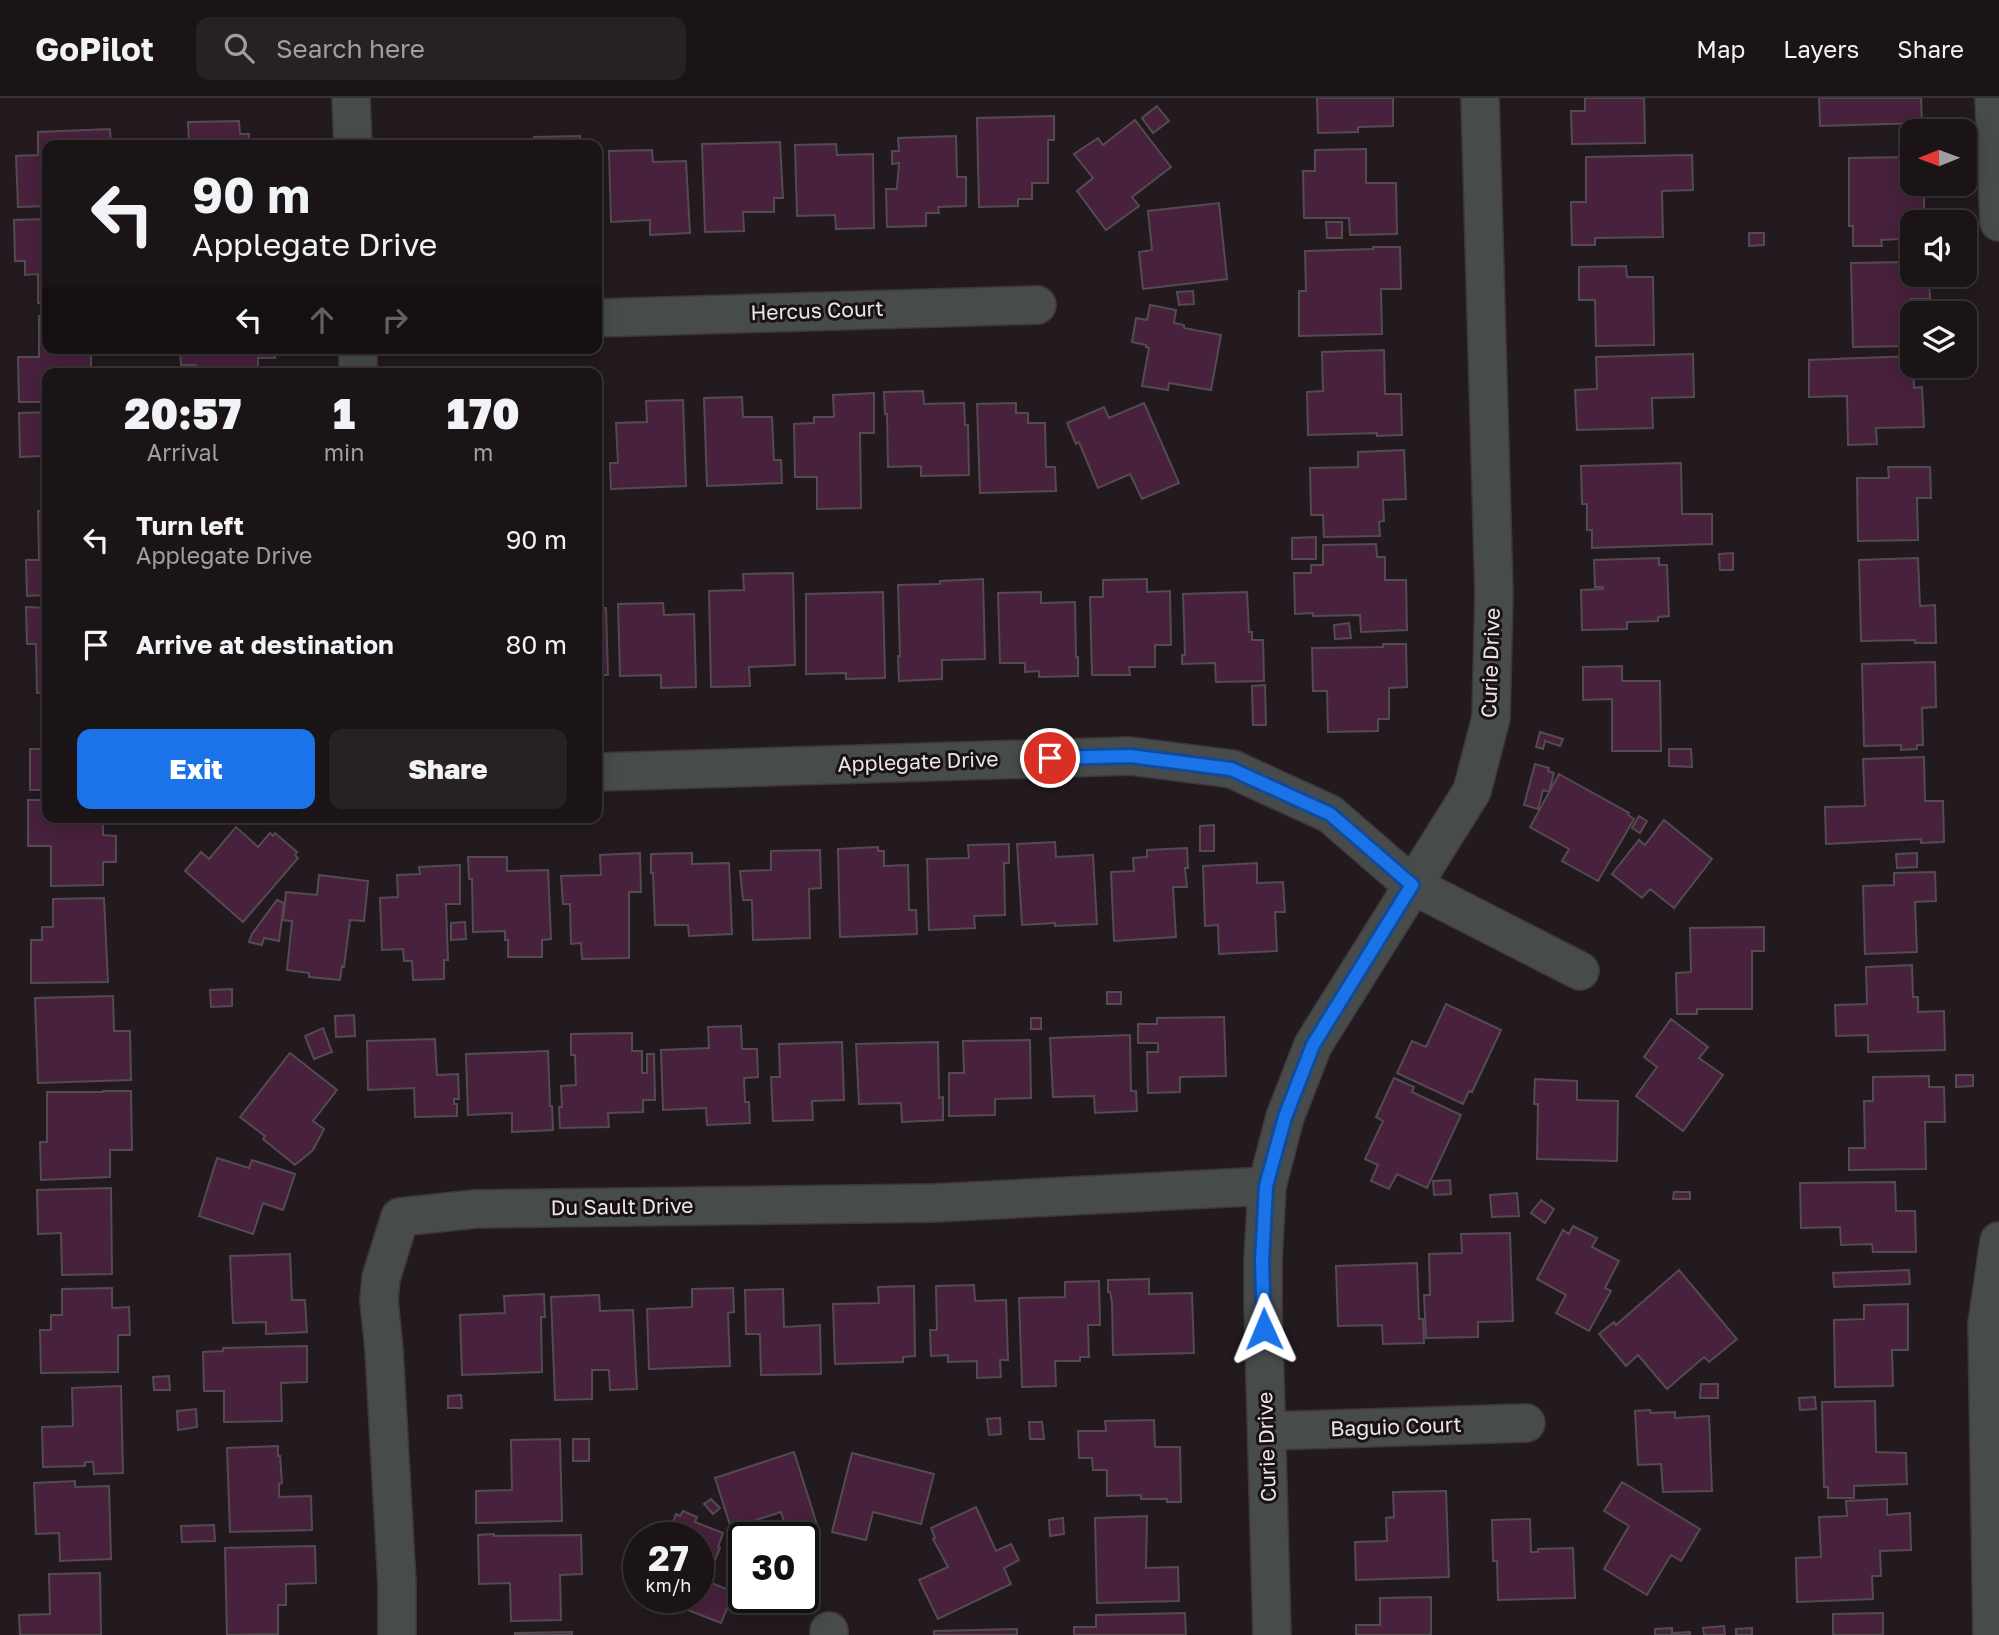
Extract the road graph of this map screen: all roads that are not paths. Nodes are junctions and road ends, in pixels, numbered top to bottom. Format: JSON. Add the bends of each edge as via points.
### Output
{"nodes":[{"id":1,"x":351,"y":98,"type":"edge"},
{"id":2,"x":1480,"y":98,"type":"edge"},
{"id":3,"x":1994,"y":98,"type":"edge"},
{"id":4,"x":353,"y":140,"type":"edge"},
{"id":5,"x":1999,"y":222,"type":"edge"},
{"id":6,"x":1037,"y":305,"type":"dead end"},
{"id":7,"x":602,"y":317,"type":"edge"},
{"id":8,"x":602,"y":772,"type":"edge"},
{"id":9,"x":1412,"y":885,"type":"junction"},
{"id":10,"x":1580,"y":971,"type":"dead end"},
{"id":11,"x":1266,"y":1186,"type":"junction"},
{"id":12,"x":1999,"y":1241,"type":"edge"},
{"id":13,"x":1526,"y":1423,"type":"dead end"},
{"id":14,"x":1267,"y":1431,"type":"junction"},
{"id":15,"x":397,"y":1635,"type":"edge"},
{"id":16,"x":1272,"y":1635,"type":"edge"},
{"id":17,"x":1992,"y":1635,"type":"edge"}],
"edges":[{"from":1,"to":4,"type":"street"},
{"from":2,"to":9,"type":"street","name":"Curie Drive","via":[[1494,593],[1492,718],[1472,791]]},
{"from":3,"to":5,"type":"street"},
{"from":6,"to":7,"type":"street","name":"Hercus Court"},
{"from":8,"to":9,"type":"street","name":"Applegate Drive","via":[[1130,756],[1231,769],[1330,814]]},
{"from":9,"to":10,"type":"street","name":"Applegate Drive"},
{"from":9,"to":11,"type":"street","name":"Curie Drive","via":[[1313,1045],[1285,1117]]},
{"from":11,"to":14,"type":"street","name":"Curie Drive","via":[[1262,1261]]},
{"from":11,"to":15,"type":"street","name":"Du Sault Drive","via":[[933,1203],[475,1209],[400,1217],[379,1300]]},
{"from":12,"to":17,"type":"street","via":[[1987,1324]]},
{"from":13,"to":14,"type":"street","name":"Baguio Court"},
{"from":14,"to":16,"type":"street","name":"Curie Drive"}]}
